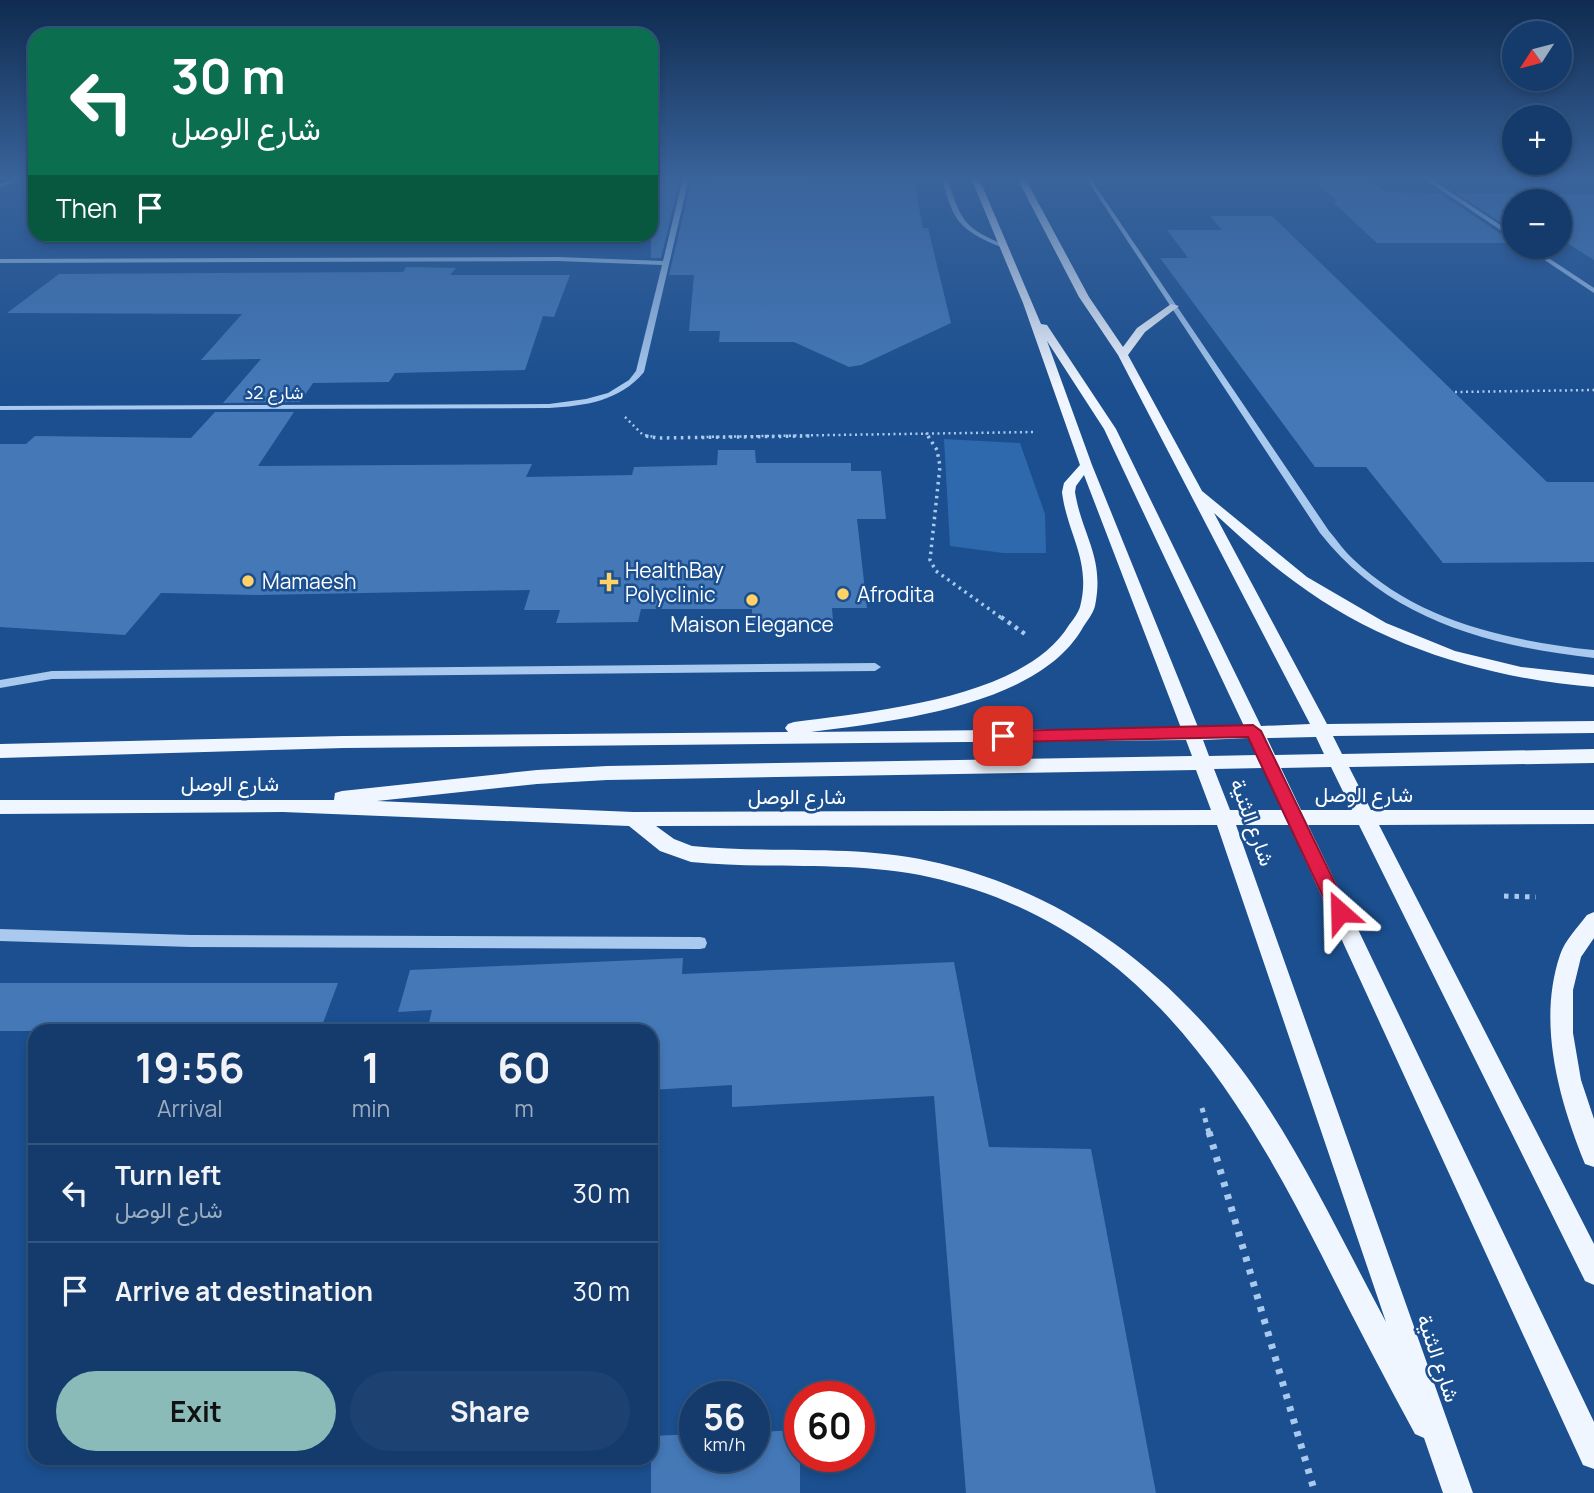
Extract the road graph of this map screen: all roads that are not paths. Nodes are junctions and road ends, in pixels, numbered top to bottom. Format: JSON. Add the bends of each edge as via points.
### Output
{"nodes":[{"id":1,"x":668,"y":248,"type":"edge"},
{"id":2,"x":1004,"y":248,"type":"edge"},
{"id":3,"x":1058,"y":248,"type":"edge"},
{"id":4,"x":1135,"y":248,"type":"edge"},
{"id":5,"x":667,"y":253,"type":"junction"},
{"id":6,"x":558,"y":259,"type":"junction"},
{"id":7,"x":1546,"y":259,"type":"edge"},
{"id":8,"x":0,"y":261,"type":"edge"},
{"id":9,"x":664,"y":263,"type":"junction"},
{"id":10,"x":1594,"y":292,"type":"edge"},
{"id":11,"x":1028,"y":303,"type":"junction"},
{"id":12,"x":1174,"y":306,"type":"junction"},
{"id":13,"x":1123,"y":355,"type":"junction"},
{"id":14,"x":0,"y":408,"type":"edge"},
{"id":15,"x":1086,"y":465,"type":"junction"},
{"id":16,"x":1193,"y":487,"type":"junction"},
{"id":17,"x":1594,"y":654,"type":"edge"},
{"id":18,"x":875,"y":667,"type":"dead end"},
{"id":19,"x":1594,"y":681,"type":"edge"},
{"id":20,"x":0,"y":684,"type":"edge"},
{"id":21,"x":1594,"y":727,"type":"edge"},
{"id":22,"x":1319,"y":730,"type":"junction"},
{"id":23,"x":1253,"y":731,"type":"junction"},
{"id":24,"x":1191,"y":733,"type":"junction"},
{"id":25,"x":734,"y":737,"type":"junction"},
{"id":26,"x":0,"y":751,"type":"edge"},
{"id":27,"x":1594,"y":756,"type":"edge"},
{"id":28,"x":1336,"y":761,"type":"junction"},
{"id":29,"x":1269,"y":762,"type":"junction"},
{"id":30,"x":1203,"y":763,"type":"junction"},
{"id":31,"x":283,"y":805,"type":"junction"},
{"id":32,"x":0,"y":807,"type":"edge"},
{"id":33,"x":1295,"y":817,"type":"junction"},
{"id":34,"x":1365,"y":817,"type":"junction"},
{"id":35,"x":1594,"y":817,"type":"edge"},
{"id":36,"x":1223,"y":818,"type":"junction"},
{"id":37,"x":633,"y":819,"type":"junction"},
{"id":38,"x":1594,"y":921,"type":"edge"},
{"id":39,"x":0,"y":935,"type":"edge"},
{"id":40,"x":700,"y":943,"type":"dead end"},
{"id":41,"x":1594,"y":1155,"type":"edge"},
{"id":42,"x":1594,"y":1272,"type":"edge"},
{"id":43,"x":1594,"y":1454,"type":"edge"},
{"id":44,"x":1455,"y":1485,"type":"edge"}],
"edges":[{"from":1,"to":5,"type":"street"},
{"from":2,"to":11,"type":"main road","name":"شارع الثنية"},
{"from":3,"to":13,"type":"main road"},
{"from":4,"to":12,"type":"street"},
{"from":5,"to":6,"type":"street"},
{"from":5,"to":9,"type":"street"},
{"from":6,"to":8,"type":"street"},
{"from":6,"to":9,"type":"street"},
{"from":7,"to":10,"type":"street"},
{"from":9,"to":14,"type":"street","name":"شارع 2د","via":[[640,372],[627,386],[604,397],[549,406]]},
{"from":11,"to":15,"type":"main road","name":"شارع الثنية"},
{"from":11,"to":23,"type":"main road","via":[[1110,429]]},
{"from":12,"to":13,"type":"main road","via":[[1142,330]]},
{"from":12,"to":17,"type":"street","via":[[1350,564],[1393,594],[1475,631],[1535,647]]},
{"from":13,"to":16,"type":"main road"},
{"from":15,"to":24,"type":"main road","name":"شارع الثنية"},
{"from":15,"to":25,"type":"main road","via":[[1069,486],[1067,500],[1089,555],[1092,596],[1081,623],[1057,655],[984,692],[927,708]]},
{"from":16,"to":19,"type":"main road","via":[[1294,575],[1381,627],[1467,659]]},
{"from":16,"to":22,"type":"main road"},
{"from":18,"to":20,"type":"street","via":[[52,675]]},
{"from":21,"to":22,"type":"main road","name":"شارع الوصل"},
{"from":22,"to":23,"type":"main road","name":"شارع الوصل"},
{"from":22,"to":28,"type":"main road"},
{"from":23,"to":24,"type":"main road","name":"شارع الوصل"},
{"from":23,"to":29,"type":"main road"},
{"from":24,"to":25,"type":"main road","name":"شارع الوصل"},
{"from":24,"to":30,"type":"main road","name":"شارع الثنية"},
{"from":25,"to":26,"type":"main road","name":"شارع الوصل"},
{"from":27,"to":28,"type":"main road"},
{"from":28,"to":29,"type":"main road"},
{"from":28,"to":34,"type":"main road"},
{"from":29,"to":30,"type":"main road"},
{"from":29,"to":33,"type":"main road"},
{"from":30,"to":31,"type":"main road","via":[[607,773]]},
{"from":30,"to":36,"type":"main road","name":"شارع الثنية"},
{"from":31,"to":32,"type":"main road","name":"شارع الوصل"},
{"from":31,"to":37,"type":"main road","name":"شارع الوصل"},
{"from":33,"to":34,"type":"main road","name":"شارع الوصل"},
{"from":33,"to":36,"type":"main road","name":"شارع الوصل"},
{"from":33,"to":43,"type":"main road"},
{"from":34,"to":35,"type":"main road","name":"شارع الوصل"},
{"from":34,"to":42,"type":"main road"},
{"from":36,"to":37,"type":"main road","name":"شارع الوصل"},
{"from":36,"to":44,"type":"main road","name":"شارع الثنية"},
{"from":37,"to":44,"type":"main road","via":[[667,845],[691,854],[887,863],[967,878],[1046,911],[1122,960],[1205,1040],[1263,1122]]},
{"from":38,"to":41,"type":"main road","via":[[1571,954],[1562,990],[1562,1032],[1569,1080]]},
{"from":39,"to":40,"type":"street","via":[[218,941]]}]}
